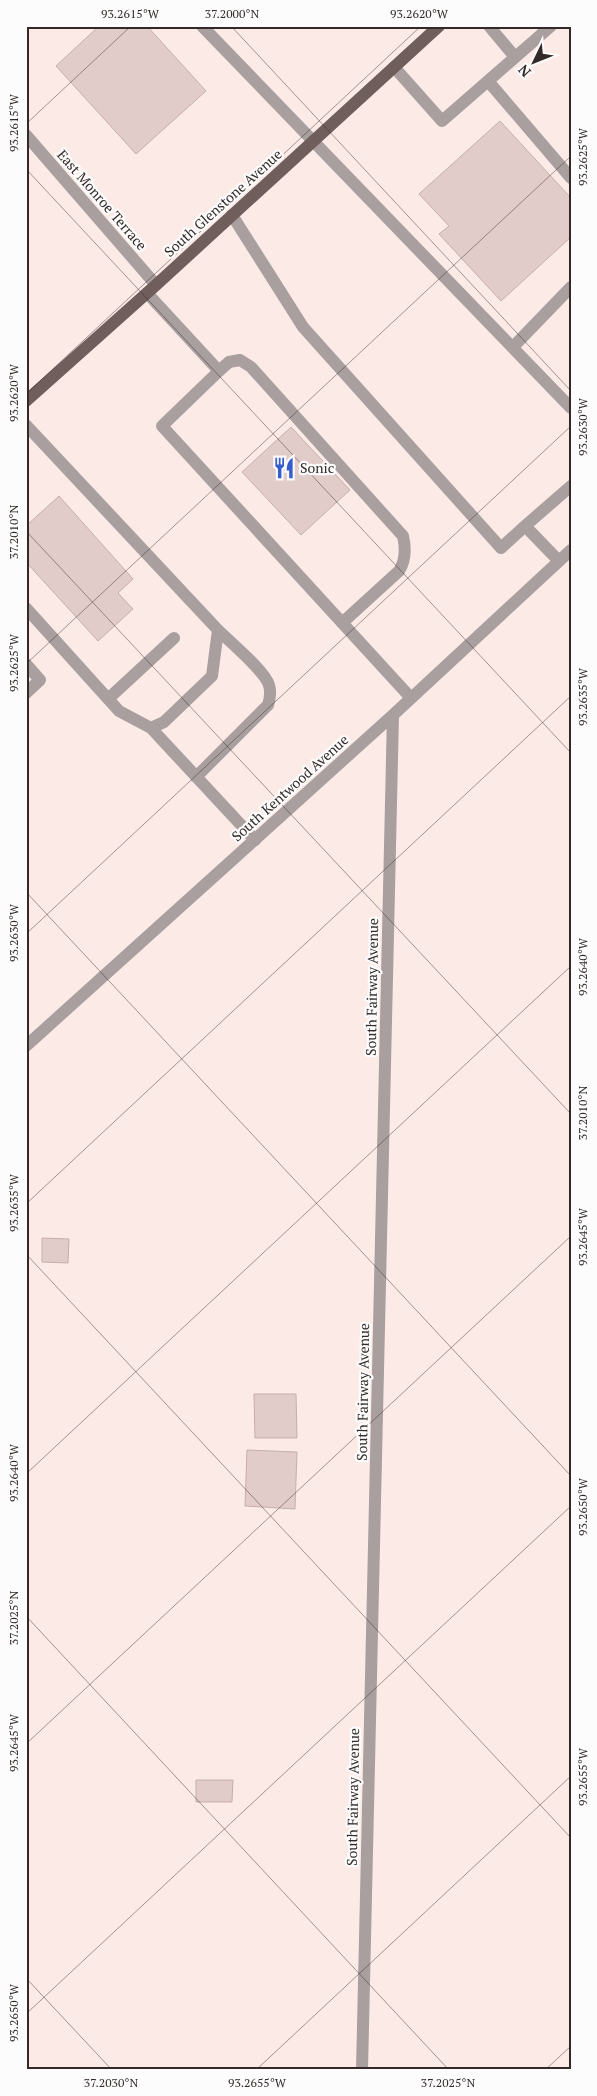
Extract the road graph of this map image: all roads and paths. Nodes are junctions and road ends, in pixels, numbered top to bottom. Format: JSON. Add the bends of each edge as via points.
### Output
{"nodes":[{"id":1,"x":202,"y":26,"type":"edge"},
{"id":2,"x":439,"y":26,"type":"edge"},
{"id":3,"x":489,"y":26,"type":"edge"},
{"id":4,"x":551,"y":26,"type":"edge"},
{"id":5,"x":515,"y":58,"type":"junction"},
{"id":6,"x":394,"y":67,"type":"junction"},
{"id":7,"x":488,"y":81,"type":"junction"},
{"id":8,"x":26,"y":135,"type":"edge"},
{"id":9,"x":313,"y":141,"type":"junction"},
{"id":10,"x":571,"y":178,"type":"edge"},
{"id":11,"x":232,"y":215,"type":"junction"},
{"id":12,"x":571,"y":287,"type":"edge"},
{"id":13,"x":152,"y":289,"type":"junction"},
{"id":14,"x":514,"y":347,"type":"junction"},
{"id":15,"x":219,"y":371,"type":"junction"},
{"id":16,"x":26,"y":400,"type":"edge"},
{"id":17,"x":571,"y":408,"type":"edge"},
{"id":18,"x":26,"y":425,"type":"edge"},
{"id":19,"x":571,"y":486,"type":"edge"},
{"id":20,"x":525,"y":526,"type":"junction"},
{"id":21,"x":571,"y":550,"type":"edge"},
{"id":22,"x":558,"y":560,"type":"junction"},
{"id":23,"x":26,"y":608,"type":"edge"},
{"id":24,"x":342,"y":623,"type":"junction"},
{"id":25,"x":218,"y":630,"type":"junction"},
{"id":26,"x":174,"y":638,"type":"dead end"},
{"id":27,"x":26,"y":664,"type":"edge"},
{"id":28,"x":26,"y":693,"type":"edge"},
{"id":29,"x":411,"y":698,"type":"junction"},
{"id":30,"x":108,"y":699,"type":"junction"},
{"id":31,"x":393,"y":715,"type":"junction"},
{"id":32,"x":151,"y":728,"type":"junction"},
{"id":33,"x":196,"y":777,"type":"junction"},
{"id":34,"x":255,"y":840,"type":"junction"},
{"id":35,"x":26,"y":1046,"type":"edge"},
{"id":36,"x":362,"y":2070,"type":"edge"}],
"edges":[{"from":1,"to":9,"type":"street"},
{"from":2,"to":6,"type":"main road","name":"South Glenstone Avenue"},
{"from":3,"to":5,"type":"street"},
{"from":4,"to":5,"type":"street"},
{"from":5,"to":7,"type":"street"},
{"from":6,"to":7,"type":"street","via":[[442,121]]},
{"from":6,"to":9,"type":"main road","name":"South Glenstone Avenue"},
{"from":7,"to":10,"type":"street"},
{"from":8,"to":13,"type":"street","name":"East Monroe Terrace"},
{"from":9,"to":11,"type":"main road","name":"South Glenstone Avenue"},
{"from":9,"to":14,"type":"street"},
{"from":11,"to":13,"type":"main road","name":"South Glenstone Avenue"},
{"from":11,"to":20,"type":"street","via":[[303,326],[501,548]]},
{"from":12,"to":14,"type":"street"},
{"from":13,"to":15,"type":"street","name":"East Monroe Terrace"},
{"from":13,"to":16,"type":"main road","name":"South Glenstone Avenue"},
{"from":14,"to":17,"type":"street"},
{"from":15,"to":24,"type":"street","via":[[162,426]]},
{"from":15,"to":24,"type":"street","via":[[229,362],[240,360],[251,367],[403,536],[405,556],[399,571]]},
{"from":18,"to":25,"type":"street"},
{"from":19,"to":20,"type":"street"},
{"from":20,"to":22,"type":"street"},
{"from":21,"to":22,"type":"street","name":"South Kentwood Avenue"},
{"from":22,"to":29,"type":"street","name":"South Kentwood Avenue"},
{"from":23,"to":30,"type":"street"},
{"from":24,"to":29,"type":"street"},
{"from":25,"to":32,"type":"street","via":[[212,676],[164,722]]},
{"from":25,"to":33,"type":"street","via":[[261,673],[269,685],[270,696],[268,705]]},
{"from":26,"to":30,"type":"street"},
{"from":27,"to":28,"type":"street","via":[[40,680]]},
{"from":29,"to":31,"type":"street","name":"South Kentwood Avenue"},
{"from":30,"to":32,"type":"street","via":[[119,711]]},
{"from":31,"to":34,"type":"street","name":"South Kentwood Avenue"},
{"from":31,"to":36,"type":"street","name":"South Fairway Avenue"},
{"from":32,"to":33,"type":"street"},
{"from":33,"to":34,"type":"street"},
{"from":34,"to":35,"type":"street","name":"South Kentwood Avenue"}]}
